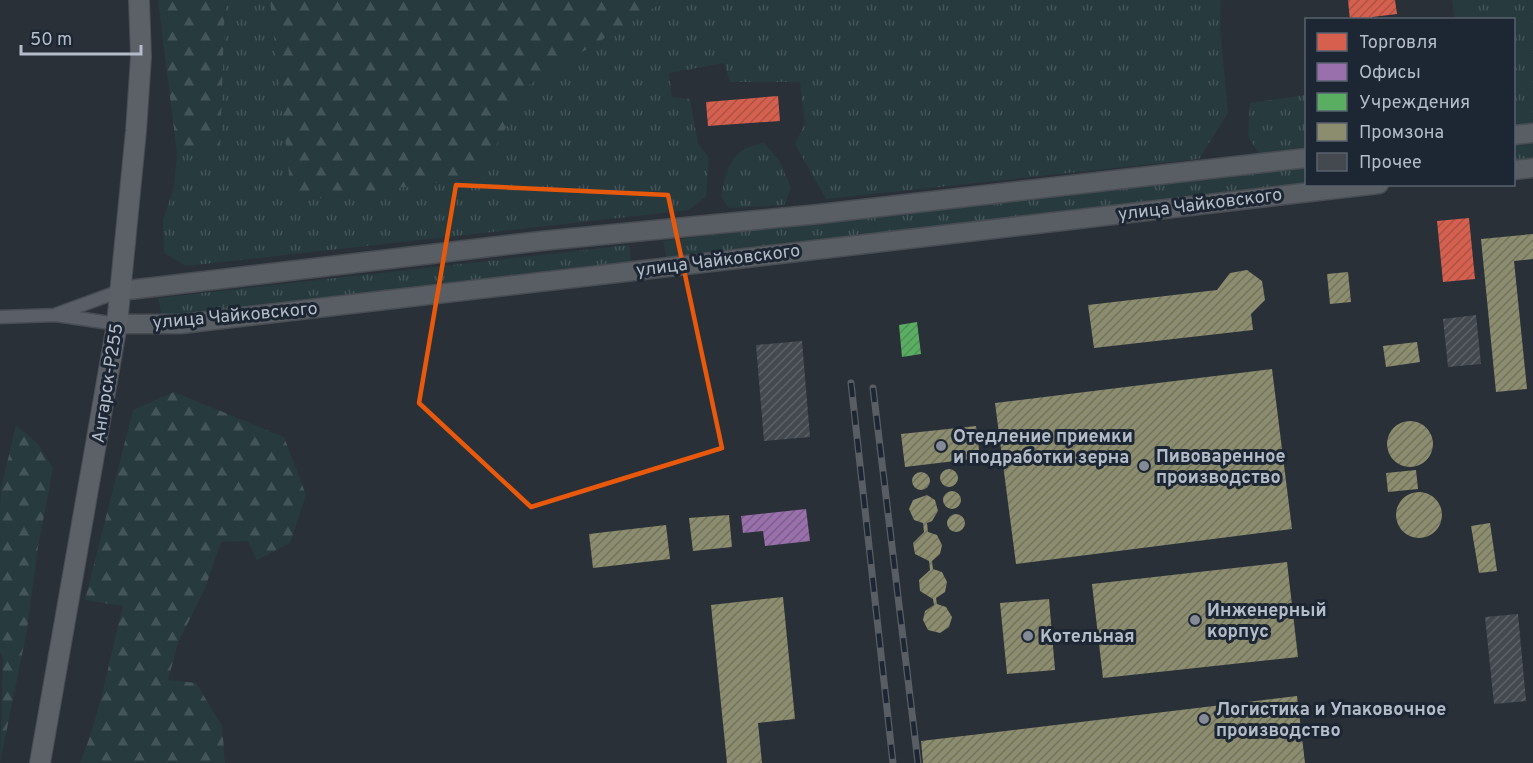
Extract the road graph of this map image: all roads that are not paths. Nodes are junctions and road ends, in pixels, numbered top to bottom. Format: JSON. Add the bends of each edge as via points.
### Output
{"nodes":[{"id":1,"x":139,"y":0,"type":"edge"},
{"id":2,"x":1533,"y":133,"type":"edge"},
{"id":3,"x":1515,"y":135,"type":"edge"},
{"id":4,"x":1305,"y":158,"type":"edge"},
{"id":5,"x":1533,"y":168,"type":"edge"},
{"id":6,"x":1515,"y":170,"type":"edge"},
{"id":7,"x":1362,"y":186,"type":"edge"},
{"id":8,"x":120,"y":291,"type":"junction"},
{"id":9,"x":56,"y":315,"type":"junction"},
{"id":10,"x":0,"y":317,"type":"edge"},
{"id":11,"x":117,"y":324,"type":"junction"},
{"id":12,"x":40,"y":763,"type":"edge"}],
"edges":[{"from":1,"to":8,"type":"main road","name":"Ангарск-Р255","via":[[141,57]]},
{"from":2,"to":3,"type":"main road"},
{"from":4,"to":8,"type":"main road","name":"улица Чайковского"},
{"from":5,"to":6,"type":"main road"},
{"from":7,"to":11,"type":"main road","name":"улица Чайковского","via":[[180,324]]},
{"from":8,"to":9,"type":"street","name":"улица Чайковского"},
{"from":8,"to":11,"type":"main road","name":"Ангарск-Р255"},
{"from":9,"to":10,"type":"street","name":"улица Чайковского"},
{"from":9,"to":11,"type":"street","name":"улица Чайковского"},
{"from":11,"to":12,"type":"main road","name":"Ангарск-Р255"}]}
